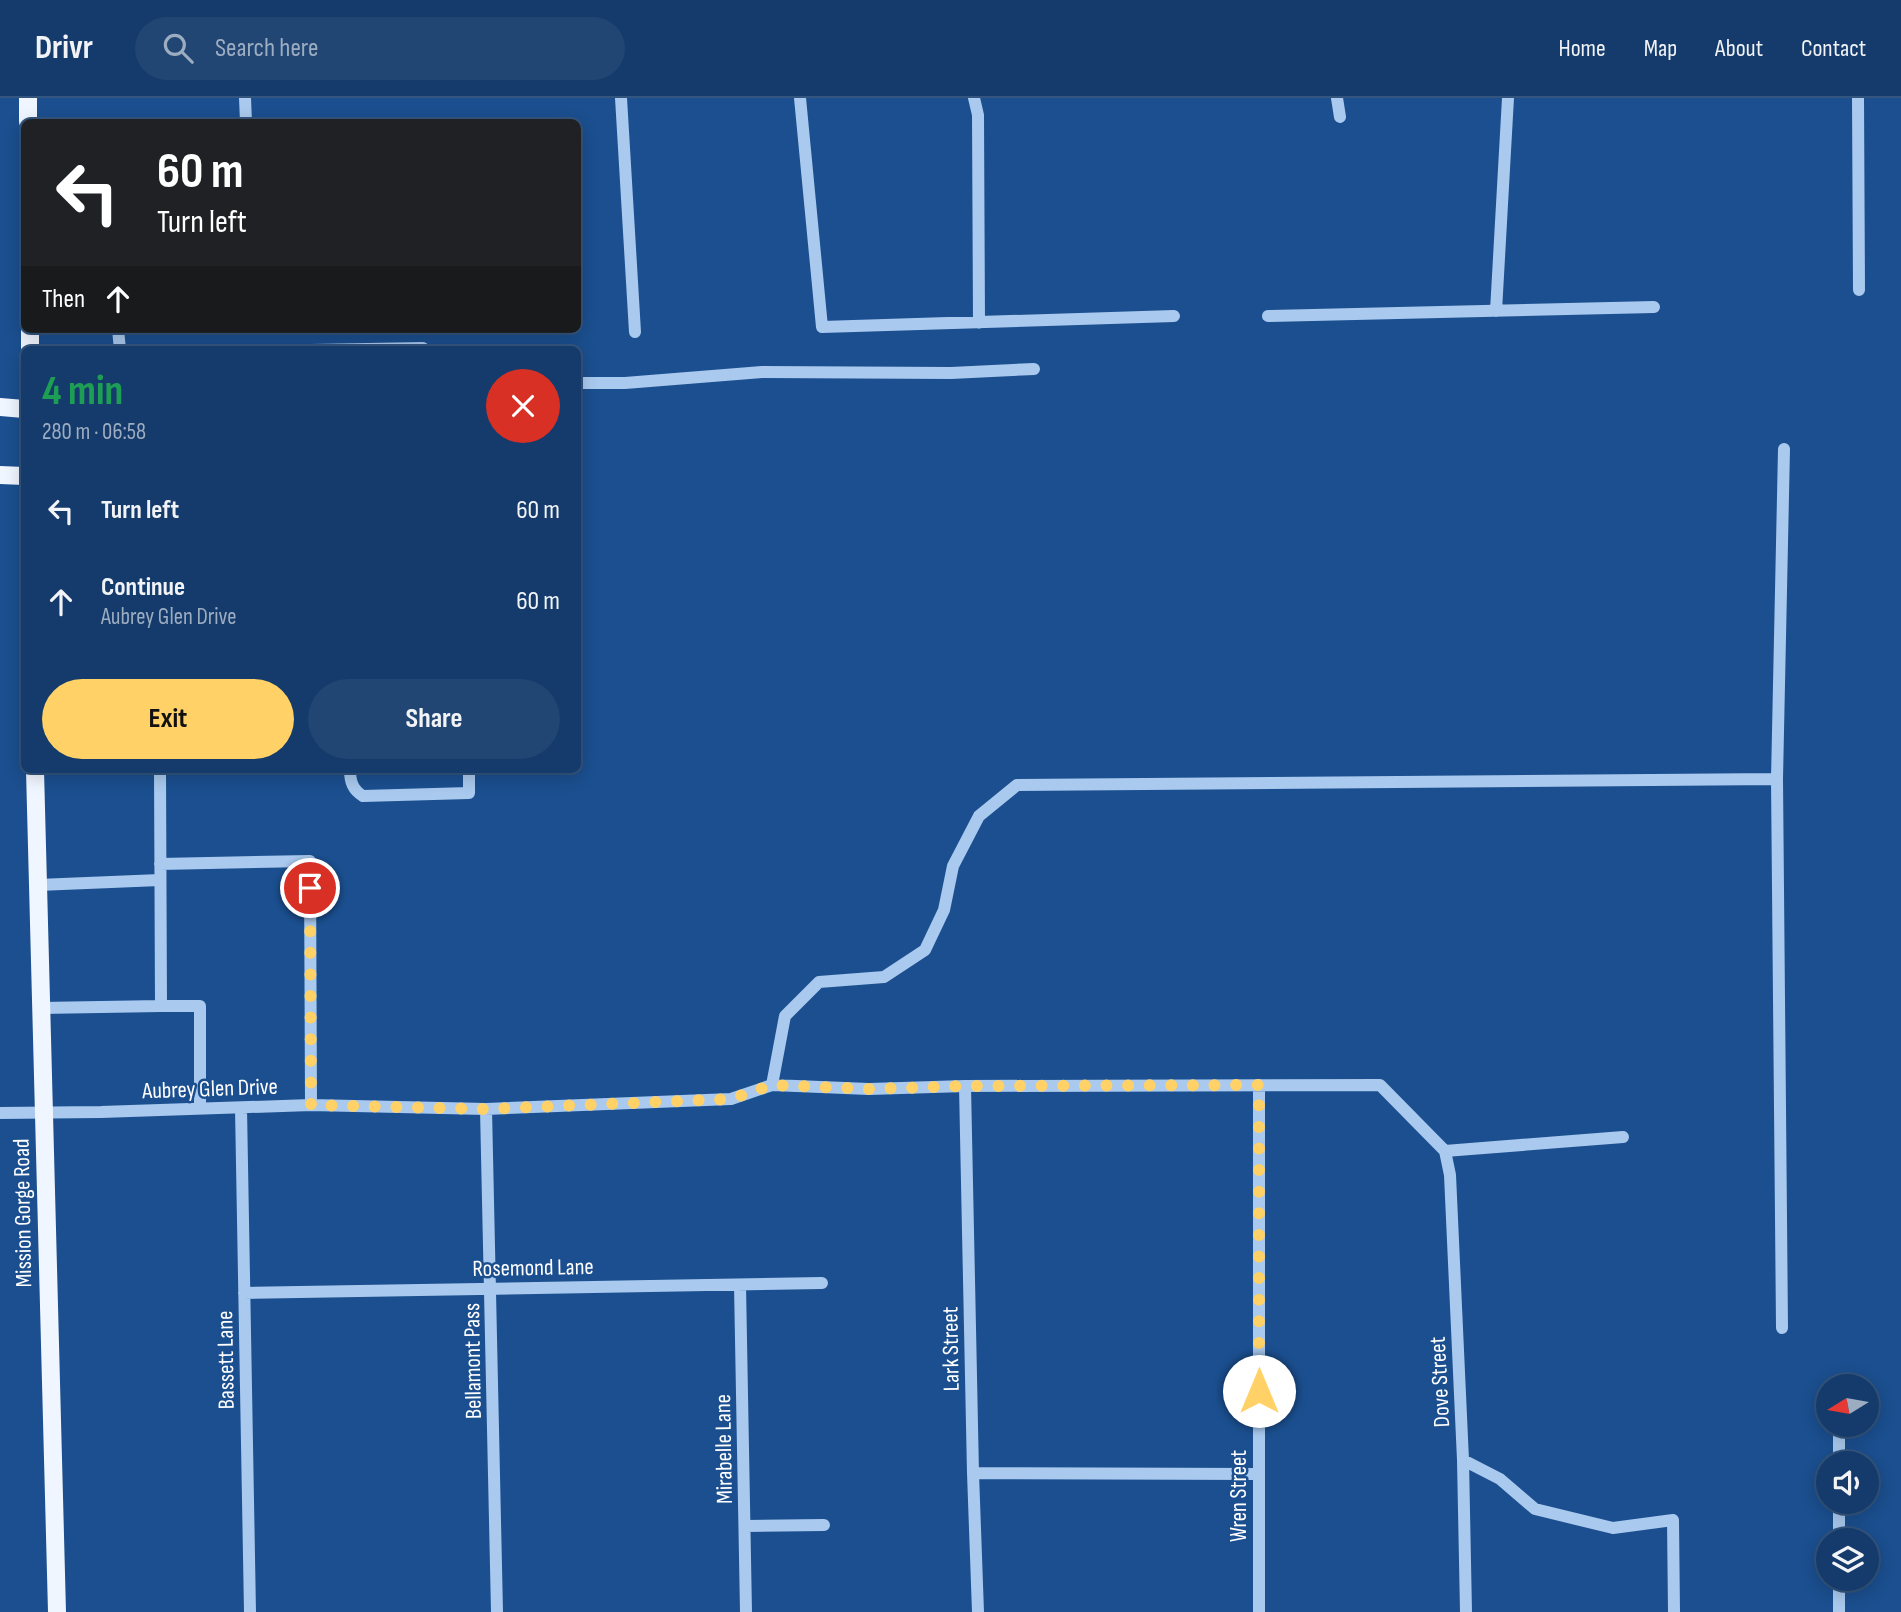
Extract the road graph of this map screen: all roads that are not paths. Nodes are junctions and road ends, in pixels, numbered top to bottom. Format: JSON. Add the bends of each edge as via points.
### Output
{"nodes":[{"id":1,"x":28,"y":98,"type":"edge"},
{"id":2,"x":245,"y":98,"type":"edge"},
{"id":3,"x":621,"y":98,"type":"edge"},
{"id":4,"x":800,"y":98,"type":"edge"},
{"id":5,"x":974,"y":98,"type":"edge"},
{"id":6,"x":1337,"y":98,"type":"edge"},
{"id":7,"x":1508,"y":98,"type":"edge"},
{"id":8,"x":1858,"y":98,"type":"edge"},
{"id":9,"x":1340,"y":117,"type":"dead end"},
{"id":10,"x":28,"y":119,"type":"edge"},
{"id":11,"x":246,"y":119,"type":"edge"},
{"id":12,"x":1859,"y":290,"type":"dead end"},
{"id":13,"x":1654,"y":307,"type":"dead end"},
{"id":14,"x":1496,"y":311,"type":"junction"},
{"id":15,"x":1174,"y":316,"type":"dead end"},
{"id":16,"x":1268,"y":316,"type":"dead end"},
{"id":17,"x":978,"y":323,"type":"junction"},
{"id":18,"x":635,"y":332,"type":"dead end"},
{"id":19,"x":1034,"y":369,"type":"dead end"},
{"id":20,"x":581,"y":383,"type":"edge"},
{"id":21,"x":0,"y":407,"type":"edge"},
{"id":22,"x":21,"y":409,"type":"edge"},
{"id":23,"x":1784,"y":449,"type":"dead end"},
{"id":24,"x":0,"y":475,"type":"edge"},
{"id":25,"x":21,"y":476,"type":"edge"},
{"id":26,"x":35,"y":773,"type":"edge"},
{"id":27,"x":160,"y":773,"type":"edge"},
{"id":28,"x":350,"y":773,"type":"edge"},
{"id":29,"x":469,"y":773,"type":"edge"},
{"id":30,"x":1777,"y":779,"type":"junction"},
{"id":31,"x":160,"y":864,"type":"junction"},
{"id":32,"x":160,"y":880,"type":"junction"},
{"id":33,"x":38,"y":884,"type":"junction"},
{"id":34,"x":161,"y":1006,"type":"junction"},
{"id":35,"x":40,"y":1008,"type":"junction"},
{"id":36,"x":772,"y":1085,"type":"junction"},
{"id":37,"x":1259,"y":1085,"type":"junction"},
{"id":38,"x":965,"y":1086,"type":"junction"},
{"id":39,"x":311,"y":1105,"type":"junction"},
{"id":40,"x":241,"y":1108,"type":"junction"},
{"id":41,"x":200,"y":1109,"type":"junction"},
{"id":42,"x":486,"y":1109,"type":"junction"},
{"id":43,"x":0,"y":1113,"type":"edge"},
{"id":44,"x":44,"y":1113,"type":"junction"},
{"id":45,"x":1623,"y":1138,"type":"dead end"},
{"id":46,"x":1445,"y":1151,"type":"junction"},
{"id":47,"x":822,"y":1283,"type":"dead end"},
{"id":48,"x":740,"y":1284,"type":"junction"},
{"id":49,"x":491,"y":1289,"type":"junction"},
{"id":50,"x":244,"y":1293,"type":"junction"},
{"id":51,"x":1782,"y":1328,"type":"dead end"},
{"id":52,"x":1464,"y":1460,"type":"junction"},
{"id":53,"x":973,"y":1473,"type":"junction"},
{"id":54,"x":1259,"y":1474,"type":"junction"},
{"id":55,"x":824,"y":1525,"type":"dead end"},
{"id":56,"x":745,"y":1527,"type":"junction"},
{"id":57,"x":1839,"y":1591,"type":"edge"},
{"id":58,"x":57,"y":1612,"type":"edge"},
{"id":59,"x":250,"y":1612,"type":"edge"},
{"id":60,"x":497,"y":1612,"type":"edge"},
{"id":61,"x":746,"y":1612,"type":"edge"},
{"id":62,"x":978,"y":1612,"type":"edge"},
{"id":63,"x":1259,"y":1612,"type":"edge"},
{"id":64,"x":1465,"y":1612,"type":"edge"},
{"id":65,"x":1674,"y":1612,"type":"edge"},
{"id":66,"x":1839,"y":1612,"type":"edge"}],
"edges":[{"from":1,"to":10,"type":"main road"},
{"from":2,"to":11,"type":"street"},
{"from":3,"to":18,"type":"street"},
{"from":4,"to":17,"type":"street","via":[[822,327]]},
{"from":5,"to":17,"type":"street","via":[[978,115]]},
{"from":6,"to":9,"type":"street"},
{"from":7,"to":14,"type":"street"},
{"from":8,"to":12,"type":"street"},
{"from":13,"to":14,"type":"street"},
{"from":14,"to":16,"type":"street"},
{"from":15,"to":17,"type":"street"},
{"from":19,"to":20,"type":"street","via":[[762,372]]},
{"from":21,"to":22,"type":"main road"},
{"from":23,"to":30,"type":"street"},
{"from":24,"to":25,"type":"main road"},
{"from":26,"to":33,"type":"main road","name":"Mission Gorge Road"},
{"from":27,"to":31,"type":"street"},
{"from":28,"to":29,"type":"street","via":[[352,785],[363,796],[469,793]]},
{"from":30,"to":36,"type":"street","via":[[1017,785],[979,816],[953,866],[944,909],[925,950],[884,976],[819,982],[785,1016]]},
{"from":30,"to":51,"type":"street"},
{"from":31,"to":32,"type":"street"},
{"from":31,"to":39,"type":"street","via":[[310,861]]},
{"from":32,"to":33,"type":"street"},
{"from":32,"to":34,"type":"street"},
{"from":33,"to":35,"type":"main road","name":"Mission Gorge Road"},
{"from":34,"to":35,"type":"street"},
{"from":34,"to":41,"type":"street","via":[[200,1006]]},
{"from":35,"to":44,"type":"main road","name":"Mission Gorge Road"},
{"from":36,"to":38,"type":"street","name":"Aubrey Glen Drive"},
{"from":36,"to":42,"type":"street","name":"Aubrey Glen Drive","via":[[731,1099]]},
{"from":37,"to":38,"type":"street","name":"Aubrey Glen Drive"},
{"from":37,"to":46,"type":"street","name":"Aubrey Glen Drive","via":[[1381,1085]]},
{"from":37,"to":54,"type":"street","name":"Wren Street"},
{"from":38,"to":53,"type":"street","name":"Lark Street"},
{"from":39,"to":40,"type":"street","name":"Aubrey Glen Drive"},
{"from":39,"to":42,"type":"street","name":"Aubrey Glen Drive"},
{"from":40,"to":41,"type":"street","name":"Aubrey Glen Drive"},
{"from":40,"to":50,"type":"street","name":"Bassett Lane"},
{"from":41,"to":44,"type":"street","name":"Aubrey Glen Drive"},
{"from":42,"to":49,"type":"street","name":"Bellamont Pass"},
{"from":43,"to":44,"type":"street","name":"Aubrey Glen Drive"},
{"from":44,"to":58,"type":"main road","name":"Mission Gorge Road"},
{"from":45,"to":46,"type":"street"},
{"from":46,"to":52,"type":"street","name":"Dove Street","via":[[1450,1175]]},
{"from":47,"to":48,"type":"street","name":"Rosemond Lane"},
{"from":48,"to":49,"type":"street","name":"Rosemond Lane"},
{"from":48,"to":56,"type":"street","name":"Mirabelle Lane"},
{"from":49,"to":50,"type":"street","name":"Rosemond Lane"},
{"from":49,"to":60,"type":"street","name":"Bellamont Pass"},
{"from":50,"to":59,"type":"street","name":"Bassett Lane"},
{"from":52,"to":64,"type":"street","name":"Dove Street"},
{"from":52,"to":65,"type":"street","via":[[1500,1479],[1535,1508],[1613,1528],[1673,1520]]},
{"from":53,"to":54,"type":"street"},
{"from":53,"to":62,"type":"street","name":"Lark Street"},
{"from":54,"to":63,"type":"street","name":"Wren Street"},
{"from":55,"to":56,"type":"street"},
{"from":56,"to":61,"type":"street","name":"Mirabelle Lane"},
{"from":57,"to":66,"type":"street"}]}
